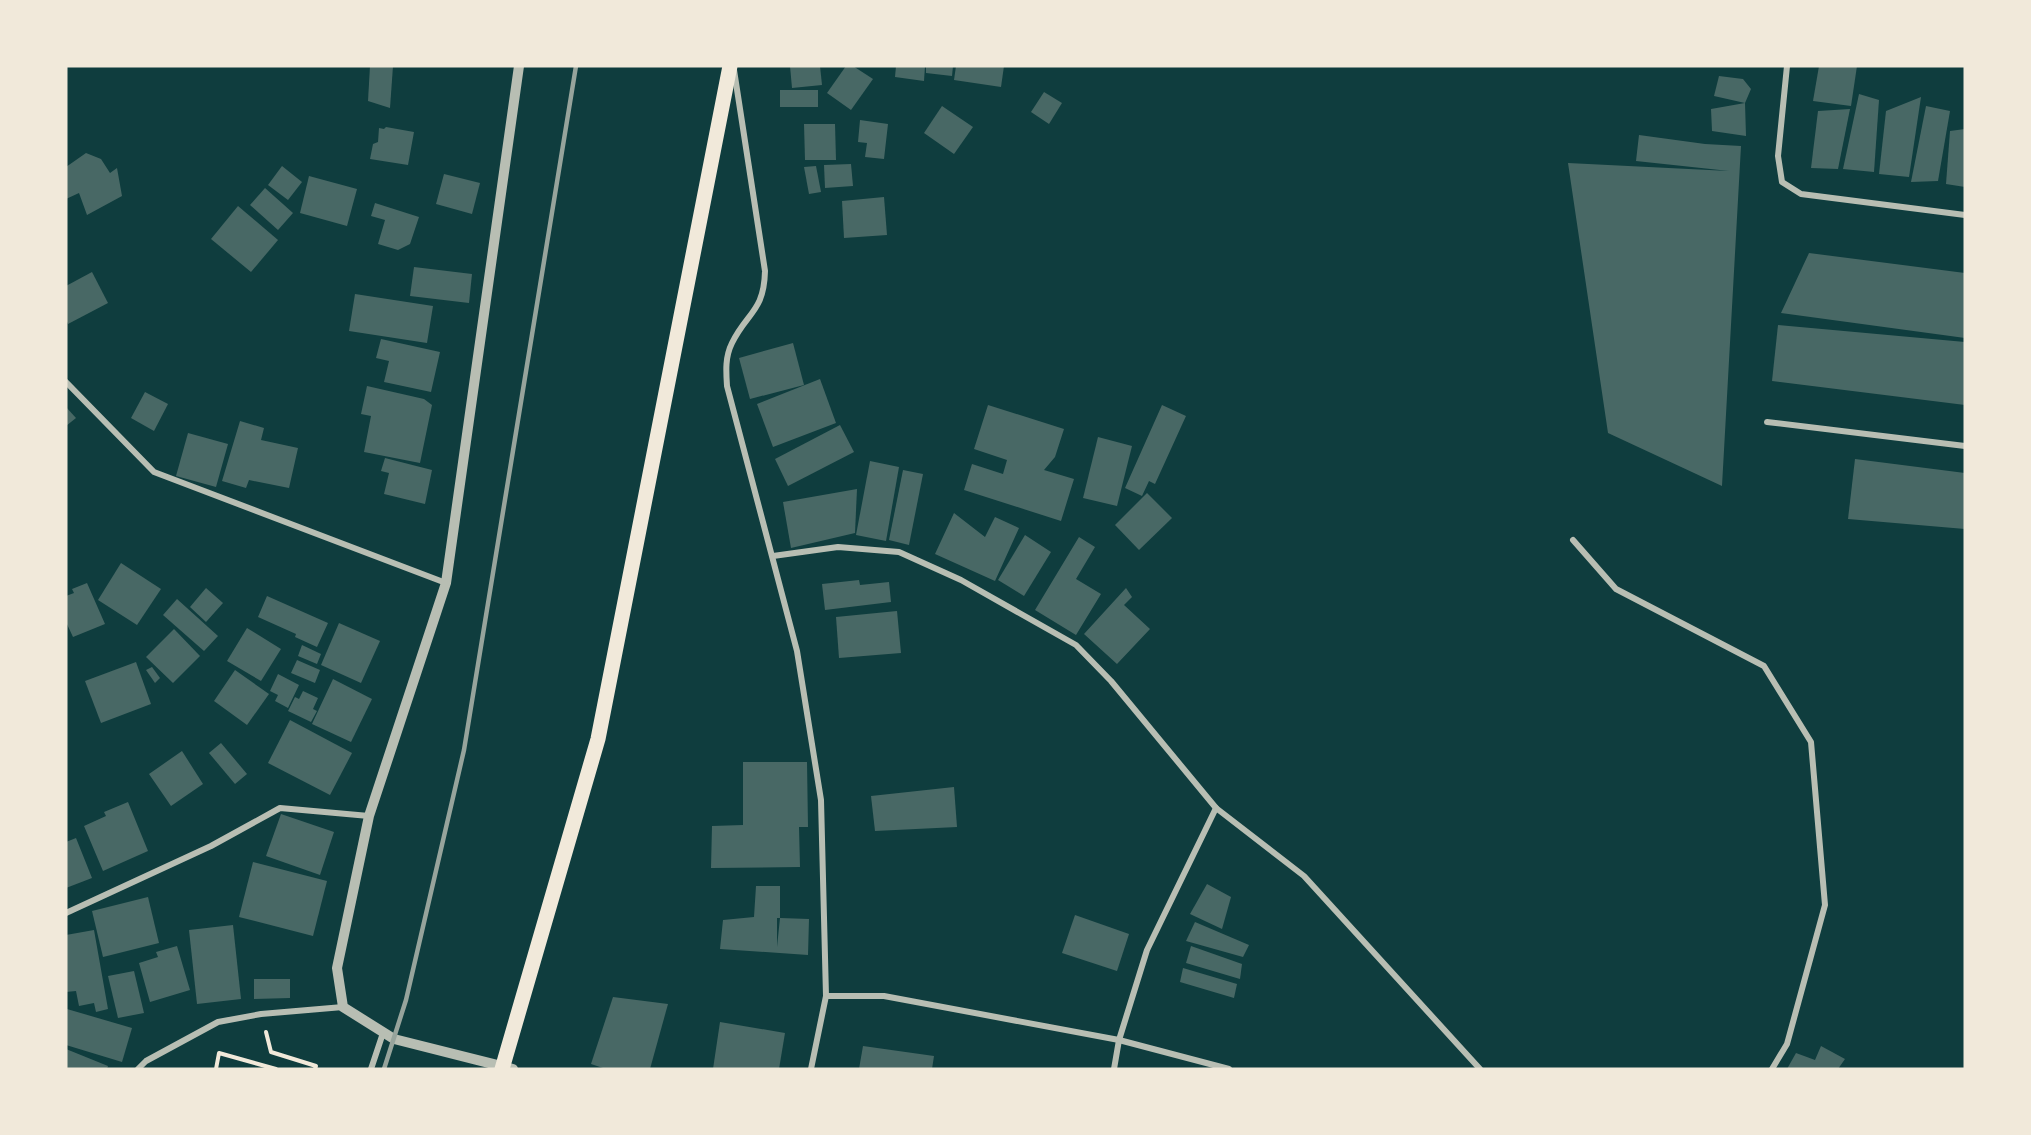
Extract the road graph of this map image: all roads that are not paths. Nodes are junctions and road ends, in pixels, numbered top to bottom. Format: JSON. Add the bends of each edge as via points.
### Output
{"nodes":[{"id":1,"x":519,"y":66,"type":"edge"},
{"id":2,"x":731,"y":66,"type":"edge"},
{"id":3,"x":1787,"y":66,"type":"edge"},
{"id":4,"x":1965,"y":215,"type":"edge"},
{"id":5,"x":66,"y":382,"type":"edge"},
{"id":6,"x":1767,"y":422,"type":"dead end"},
{"id":7,"x":1965,"y":446,"type":"edge"},
{"id":8,"x":1573,"y":540,"type":"dead end"},
{"id":9,"x":773,"y":556,"type":"junction"},
{"id":10,"x":446,"y":583,"type":"junction"},
{"id":11,"x":1216,"y":808,"type":"junction"},
{"id":12,"x":369,"y":816,"type":"junction"},
{"id":13,"x":66,"y":913,"type":"edge"},
{"id":14,"x":826,"y":996,"type":"junction"},
{"id":15,"x":343,"y":1007,"type":"junction"},
{"id":16,"x":383,"y":1033,"type":"junction"},
{"id":17,"x":1119,"y":1040,"type":"junction"},
{"id":18,"x":506,"y":1068,"type":"edge"},
{"id":19,"x":138,"y":1069,"type":"edge"},
{"id":20,"x":371,"y":1069,"type":"edge"},
{"id":21,"x":811,"y":1069,"type":"edge"},
{"id":22,"x":1114,"y":1069,"type":"edge"},
{"id":23,"x":1229,"y":1069,"type":"edge"},
{"id":24,"x":1480,"y":1069,"type":"edge"},
{"id":25,"x":1772,"y":1069,"type":"edge"}],
"edges":[{"from":1,"to":10,"type":"street"},
{"from":2,"to":9,"type":"street","via":[[765,288],[760,303],[732,344],[725,365],[727,386]]},
{"from":2,"to":18,"type":"main road","via":[[598,739]]},
{"from":3,"to":4,"type":"street","via":[[1778,156],[1782,182],[1801,194]]},
{"from":5,"to":10,"type":"street","via":[[154,472]]},
{"from":6,"to":7,"type":"street"},
{"from":8,"to":25,"type":"street","via":[[1616,589],[1764,666],[1811,742],[1825,904],[1787,1044]]},
{"from":9,"to":11,"type":"street","via":[[838,547],[899,552],[961,580],[1076,645],[1112,681]]},
{"from":9,"to":14,"type":"street","via":[[797,651],[821,800]]},
{"from":10,"to":12,"type":"street"},
{"from":11,"to":17,"type":"street","via":[[1147,950]]},
{"from":11,"to":24,"type":"street","via":[[1304,876]]},
{"from":12,"to":13,"type":"street","via":[[280,808],[211,846]]},
{"from":12,"to":15,"type":"street","via":[[337,968]]},
{"from":14,"to":17,"type":"street","via":[[884,996]]},
{"from":14,"to":21,"type":"street"},
{"from":15,"to":16,"type":"street"},
{"from":15,"to":19,"type":"street","via":[[218,1022]]},
{"from":16,"to":18,"type":"street"},
{"from":16,"to":20,"type":"street"},
{"from":17,"to":22,"type":"street"},
{"from":17,"to":23,"type":"street"}]}
